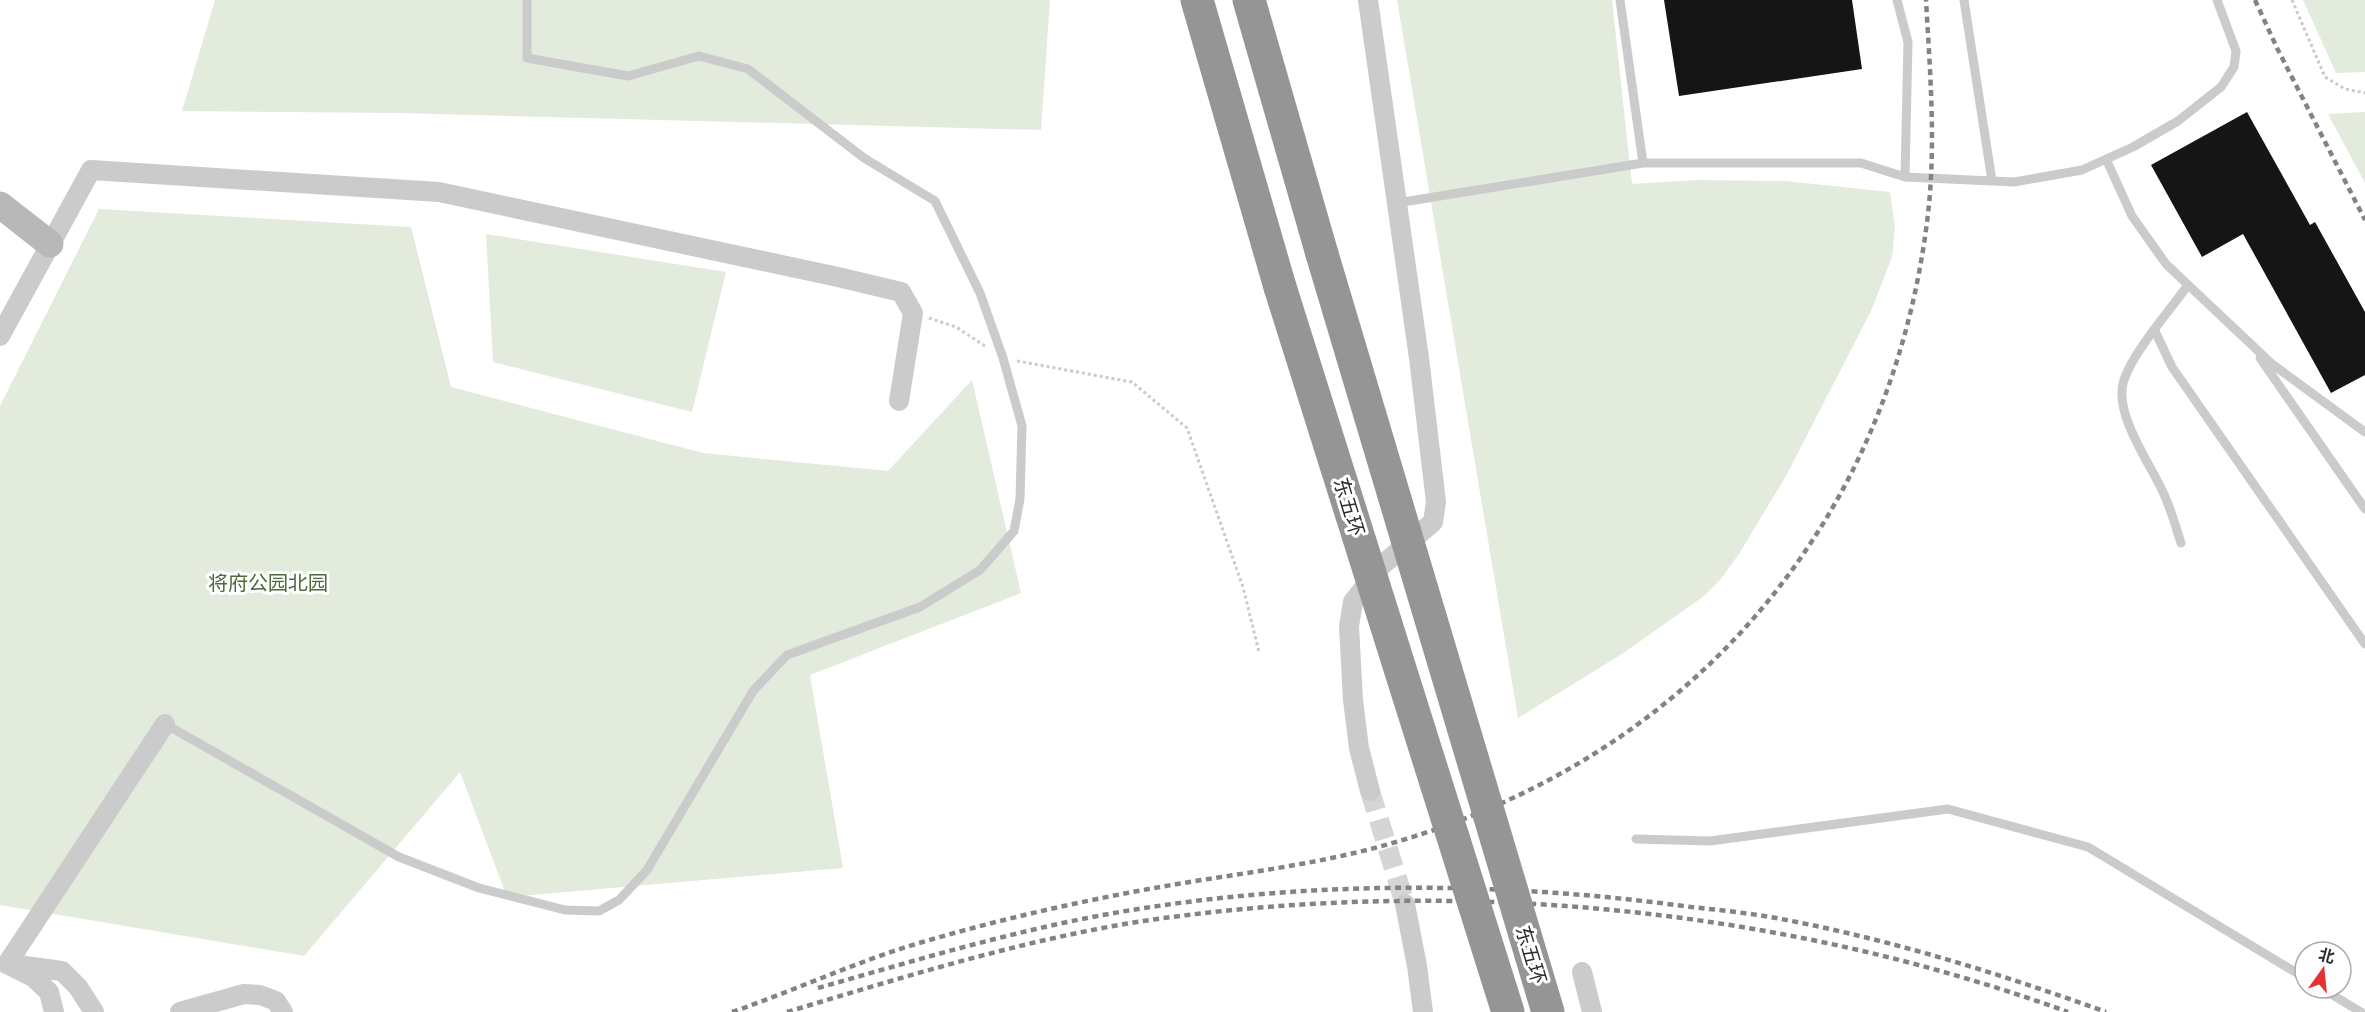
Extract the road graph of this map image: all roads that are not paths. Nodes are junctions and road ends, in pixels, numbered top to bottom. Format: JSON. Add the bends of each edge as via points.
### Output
{"nodes":[{"id":1,"x":527,"y":0,"type":"edge"},
{"id":2,"x":1197,"y":0,"type":"edge"},
{"id":3,"x":1249,"y":0,"type":"edge"},
{"id":4,"x":1368,"y":0,"type":"edge"},
{"id":5,"x":1620,"y":0,"type":"edge"},
{"id":6,"x":1897,"y":0,"type":"edge"},
{"id":7,"x":1964,"y":0,"type":"edge"},
{"id":8,"x":2217,"y":0,"type":"edge"},
{"id":9,"x":2106,"y":159,"type":"junction"},
{"id":10,"x":1643,"y":163,"type":"junction"},
{"id":11,"x":1905,"y":177,"type":"junction"},
{"id":12,"x":1992,"y":181,"type":"junction"},
{"id":13,"x":1397,"y":203,"type":"junction"},
{"id":14,"x":0,"y":205,"type":"edge"},
{"id":15,"x":50,"y":244,"type":"junction"},
{"id":16,"x":2188,"y":285,"type":"junction"},
{"id":17,"x":2155,"y":331,"type":"junction"},
{"id":18,"x":0,"y":336,"type":"edge"},
{"id":19,"x":2250,"y":344,"type":"junction"},
{"id":20,"x":899,"y":401,"type":"dead end"},
{"id":21,"x":2365,"y":432,"type":"edge"},
{"id":22,"x":2365,"y":509,"type":"edge"},
{"id":23,"x":2181,"y":543,"type":"dead end"},
{"id":24,"x":2365,"y":644,"type":"edge"},
{"id":25,"x":165,"y":724,"type":"joint"},
{"id":26,"x":1370,"y":791,"type":"tunnel mouth"},
{"id":27,"x":1636,"y":839,"type":"dead end"},
{"id":28,"x":1405,"y":904,"type":"tunnel mouth"},
{"id":29,"x":4,"y":962,"type":"edge"},
{"id":30,"x":2293,"y":971,"type":"edge"},
{"id":31,"x":1582,"y":972,"type":"dead end"},
{"id":32,"x":2341,"y":1000,"type":"edge"},
{"id":33,"x":54,"y":1012,"type":"edge"},
{"id":34,"x":94,"y":1012,"type":"edge"},
{"id":35,"x":180,"y":1012,"type":"edge"},
{"id":36,"x":283,"y":1012,"type":"edge"},
{"id":37,"x":1423,"y":1012,"type":"edge"},
{"id":38,"x":1508,"y":1012,"type":"edge"},
{"id":39,"x":1548,"y":1012,"type":"edge"},
{"id":40,"x":1592,"y":1012,"type":"edge"},
{"id":41,"x":2361,"y":1012,"type":"edge"}],
"edges":[{"from":1,"to":25,"type":"lane","via":[[527,58],[628,76],[699,56],[748,69],[864,158],[935,201],[980,293],[1022,426],[1020,499],[1014,531],[980,570],[920,607],[788,656],[753,691],[647,870],[619,900],[598,911],[565,910],[478,888],[399,857]]},
{"from":2,"to":38,"type":"highway","name":"东五环","bridge":true,"via":[[1280,287]]},
{"from":3,"to":39,"type":"highway","name":"东五环","bridge":true},
{"from":4,"to":13,"type":"street"},
{"from":5,"to":10,"type":"lane"},
{"from":6,"to":11,"type":"lane","via":[[1908,42]]},
{"from":7,"to":12,"type":"lane"},
{"from":8,"to":9,"type":"lane","via":[[2236,51],[2234,67],[2222,87],[2178,121]]},
{"from":9,"to":12,"type":"lane","via":[[2082,170],[2014,182]]},
{"from":9,"to":16,"type":"lane","via":[[2132,216],[2166,264]]},
{"from":10,"to":11,"type":"lane","via":[[1861,163]]},
{"from":10,"to":13,"type":"lane"},
{"from":11,"to":12,"type":"lane"},
{"from":13,"to":26,"type":"street","via":[[1436,502],[1433,522],[1381,566],[1353,602],[1349,626],[1353,700]]},
{"from":14,"to":15,"type":"street"},
{"from":15,"to":18,"type":"street"},
{"from":15,"to":20,"type":"street","via":[[91,170],[439,192],[901,292],[913,313]]},
{"from":16,"to":17,"type":"lane"},
{"from":16,"to":19,"type":"lane"},
{"from":17,"to":23,"type":"lane","via":[[2130,364],[2122,382],[2122,397],[2138,447],[2166,498]]},
{"from":17,"to":24,"type":"lane","via":[[2172,367]]},
{"from":19,"to":21,"type":"lane"},
{"from":19,"to":22,"type":"lane"},
{"from":25,"to":29,"type":"street"},
{"from":27,"to":30,"type":"lane","via":[[1710,841],[1948,809],[2088,847]]},
{"from":28,"to":37,"type":"street"},
{"from":29,"to":33,"type":"street","via":[[33,977],[49,992]]},
{"from":29,"to":34,"type":"street","via":[[62,971]]},
{"from":31,"to":40,"type":"street"},
{"from":32,"to":41,"type":"lane"},
{"from":35,"to":36,"type":"street","via":[[244,994],[276,1001]]}]}
